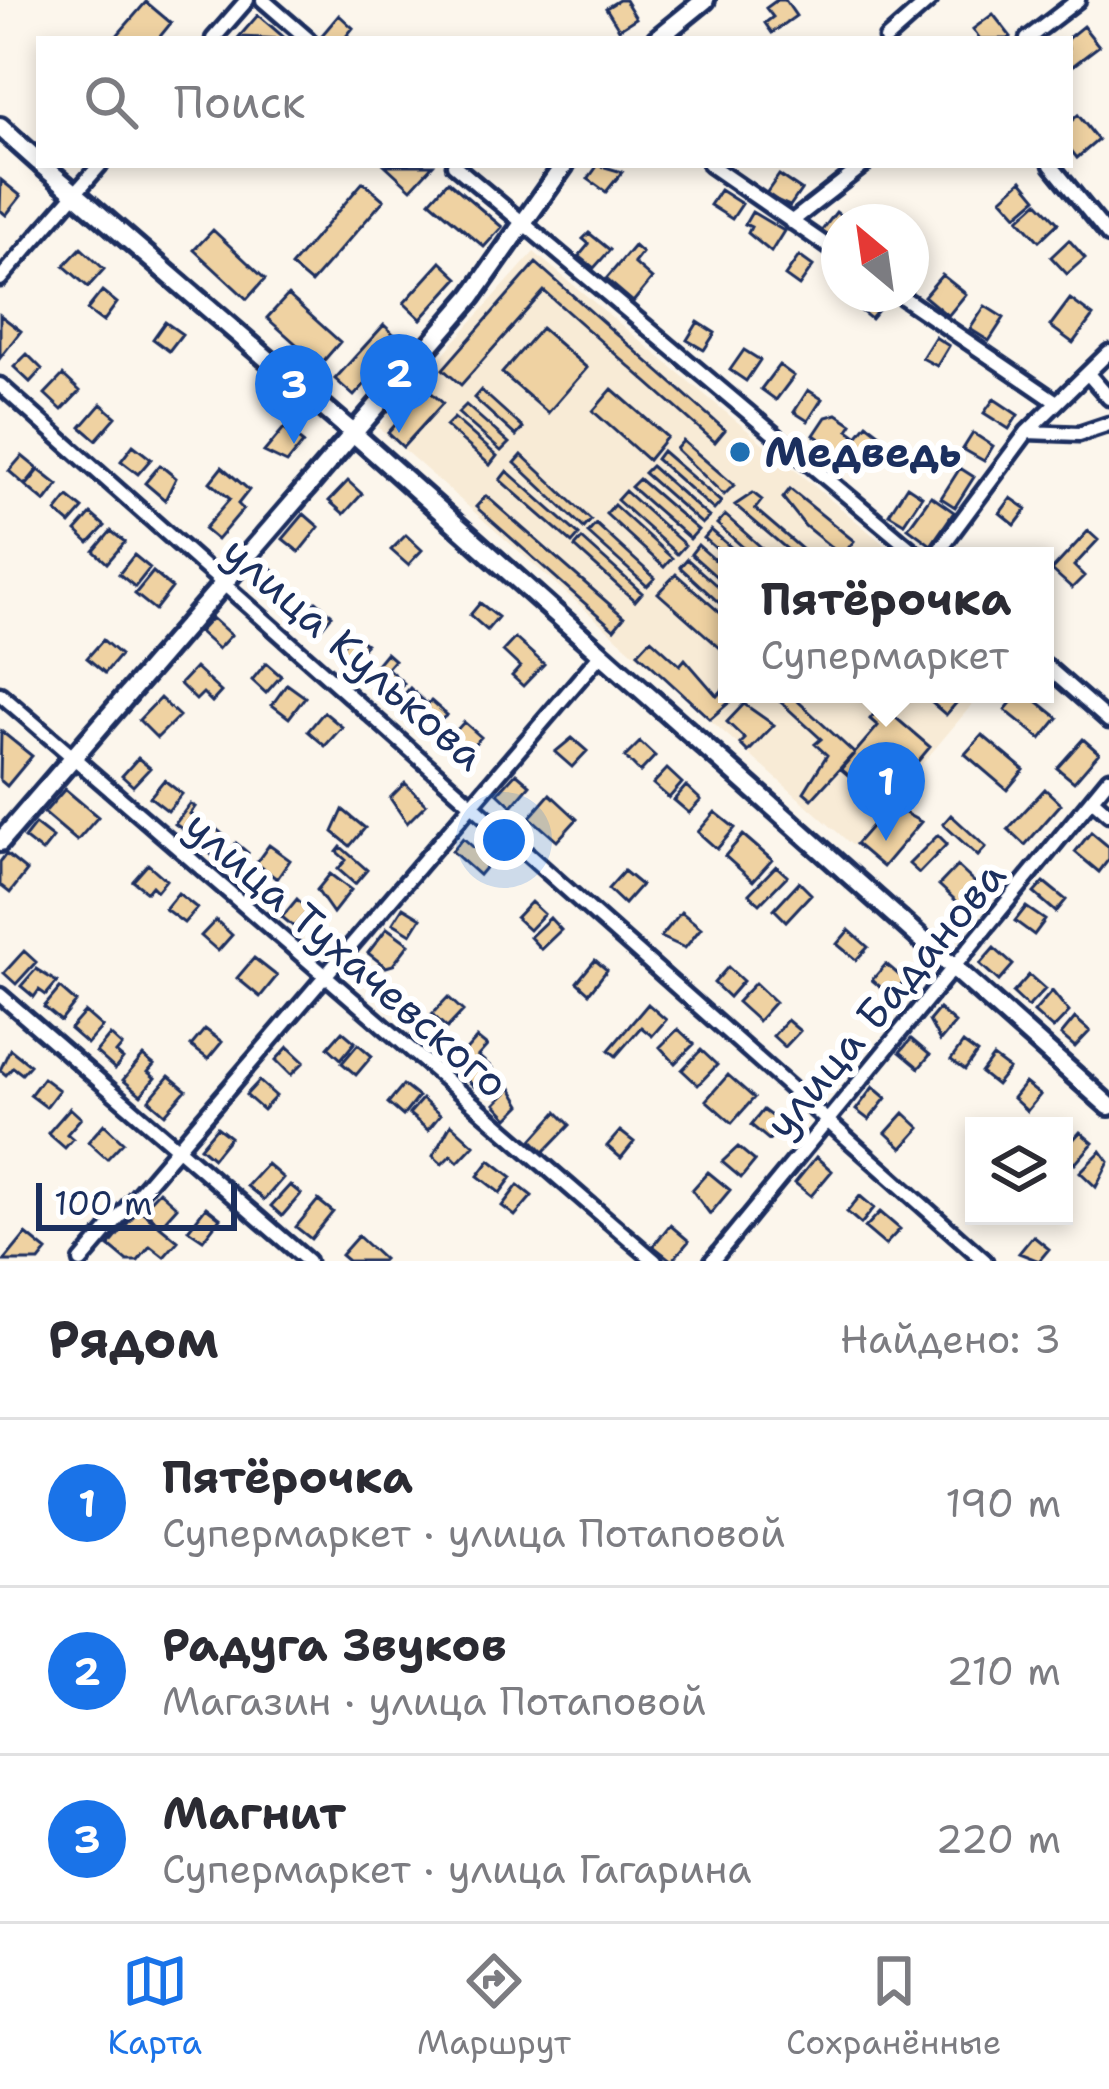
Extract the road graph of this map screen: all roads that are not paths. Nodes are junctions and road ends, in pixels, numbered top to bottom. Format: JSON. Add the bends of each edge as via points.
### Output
{"nodes":[{"id":1,"x":248,"y":0,"type":"edge"},
{"id":2,"x":262,"y":0,"type":"edge"},
{"id":3,"x":704,"y":0,"type":"edge"},
{"id":4,"x":930,"y":0,"type":"edge"},
{"id":5,"x":1077,"y":0,"type":"edge"},
{"id":6,"x":215,"y":36,"type":"edge"},
{"id":7,"x":304,"y":36,"type":"edge"},
{"id":8,"x":661,"y":36,"type":"edge"},
{"id":9,"x":889,"y":36,"type":"edge"},
{"id":10,"x":1031,"y":36,"type":"edge"},
{"id":11,"x":0,"y":128,"type":"edge"},
{"id":12,"x":36,"y":160,"type":"edge"},
{"id":13,"x":45,"y":168,"type":"edge"},
{"id":14,"x":97,"y":168,"type":"edge"},
{"id":15,"x":457,"y":168,"type":"edge"},
{"id":16,"x":563,"y":168,"type":"edge"},
{"id":17,"x":714,"y":168,"type":"edge"},
{"id":18,"x":738,"y":168,"type":"edge"},
{"id":19,"x":860,"y":168,"type":"edge"},
{"id":20,"x":1053,"y":168,"type":"edge"},
{"id":21,"x":727,"y":177,"type":"junction"},
{"id":22,"x":74,"y":194,"type":"junction"},
{"id":23,"x":791,"y":222,"type":"junction"},
{"id":24,"x":525,"y":226,"type":"junction"},
{"id":25,"x":1109,"y":236,"type":"edge"},
{"id":26,"x":821,"y":242,"type":"edge"},
{"id":27,"x":0,"y":279,"type":"edge"},
{"id":28,"x":924,"y":312,"type":"edge"},
{"id":29,"x":1109,"y":352,"type":"edge"},
{"id":30,"x":1089,"y":375,"type":"junction"},
{"id":31,"x":0,"y":385,"type":"edge"},
{"id":32,"x":1109,"y":398,"type":"edge"},
{"id":33,"x":1055,"y":401,"type":"junction"},
{"id":34,"x":1109,"y":424,"type":"edge"},
{"id":35,"x":352,"y":432,"type":"junction"},
{"id":36,"x":1027,"y":433,"type":"junction"},
{"id":37,"x":908,"y":547,"type":"edge"},
{"id":38,"x":942,"y":547,"type":"edge"},
{"id":39,"x":224,"y":584,"type":"junction"},
{"id":40,"x":600,"y":655,"type":"junction"},
{"id":41,"x":1054,"y":673,"type":"edge"},
{"id":42,"x":0,"y":694,"type":"edge"},
{"id":43,"x":1109,"y":721,"type":"edge"},
{"id":44,"x":73,"y":757,"type":"junction"},
{"id":45,"x":1109,"y":778,"type":"edge"},
{"id":46,"x":472,"y":800,"type":"junction"},
{"id":47,"x":1093,"y":800,"type":"junction"},
{"id":48,"x":1109,"y":814,"type":"edge"},
{"id":49,"x":0,"y":842,"type":"edge"},
{"id":50,"x":953,"y":969,"type":"junction"},
{"id":51,"x":320,"y":977,"type":"junction"},
{"id":52,"x":0,"y":995,"type":"edge"},
{"id":53,"x":1109,"y":1106,"type":"edge"},
{"id":54,"x":825,"y":1121,"type":"junction"},
{"id":55,"x":178,"y":1148,"type":"junction"},
{"id":56,"x":81,"y":1261,"type":"edge"},
{"id":57,"x":308,"y":1261,"type":"edge"},
{"id":58,"x":655,"y":1261,"type":"edge"},
{"id":59,"x":712,"y":1261,"type":"edge"},
{"id":60,"x":985,"y":1261,"type":"edge"}],
"edges":[{"from":1,"to":6,"type":"street"},
{"from":2,"to":7,"type":"street"},
{"from":3,"to":8,"type":"main road"},
{"from":4,"to":9,"type":"street"},
{"from":5,"to":10,"type":"street"},
{"from":11,"to":12,"type":"main road"},
{"from":13,"to":22,"type":"main road"},
{"from":14,"to":22,"type":"street"},
{"from":15,"to":24,"type":"street"},
{"from":16,"to":24,"type":"main road"},
{"from":17,"to":21,"type":"street"},
{"from":18,"to":21,"type":"street"},
{"from":19,"to":23,"type":"street"},
{"from":20,"to":25,"type":"street"},
{"from":21,"to":23,"type":"street"},
{"from":22,"to":27,"type":"street"},
{"from":22,"to":35,"type":"main road"},
{"from":23,"to":26,"type":"street"},
{"from":24,"to":35,"type":"main road"},
{"from":24,"to":37,"type":"street"},
{"from":28,"to":33,"type":"street"},
{"from":29,"to":30,"type":"street"},
{"from":30,"to":32,"type":"street"},
{"from":30,"to":33,"type":"street"},
{"from":31,"to":39,"type":"street","name":"улица Кулькова"},
{"from":33,"to":36,"type":"street"},
{"from":34,"to":36,"type":"street","via":[[1079,434]]},
{"from":35,"to":39,"type":"main road"},
{"from":35,"to":40,"type":"main road"},
{"from":36,"to":38,"type":"street"},
{"from":39,"to":44,"type":"main road"},
{"from":39,"to":46,"type":"street","name":"улица Кулькова"},
{"from":40,"to":46,"type":"street"},
{"from":40,"to":50,"type":"main road"},
{"from":41,"to":43,"type":"street"},
{"from":42,"to":44,"type":"street","name":"улица Тухачевского"},
{"from":44,"to":49,"type":"main road"},
{"from":44,"to":51,"type":"street","name":"улица Тухачевского"},
{"from":45,"to":47,"type":"street","name":"улица Баданова"},
{"from":46,"to":51,"type":"street"},
{"from":46,"to":54,"type":"street","name":"улица Кулькова"},
{"from":47,"to":48,"type":"street"},
{"from":47,"to":50,"type":"street","name":"улица Баданова"},
{"from":50,"to":53,"type":"main road"},
{"from":50,"to":54,"type":"street","name":"улица Баданова"},
{"from":51,"to":55,"type":"street"},
{"from":51,"to":58,"type":"street","name":"улица Тухачевского"},
{"from":52,"to":55,"type":"street"},
{"from":54,"to":59,"type":"street","name":"улица Баданова"},
{"from":54,"to":60,"type":"street","name":"улица Кулькова"},
{"from":55,"to":56,"type":"street"},
{"from":55,"to":57,"type":"street"}]}
